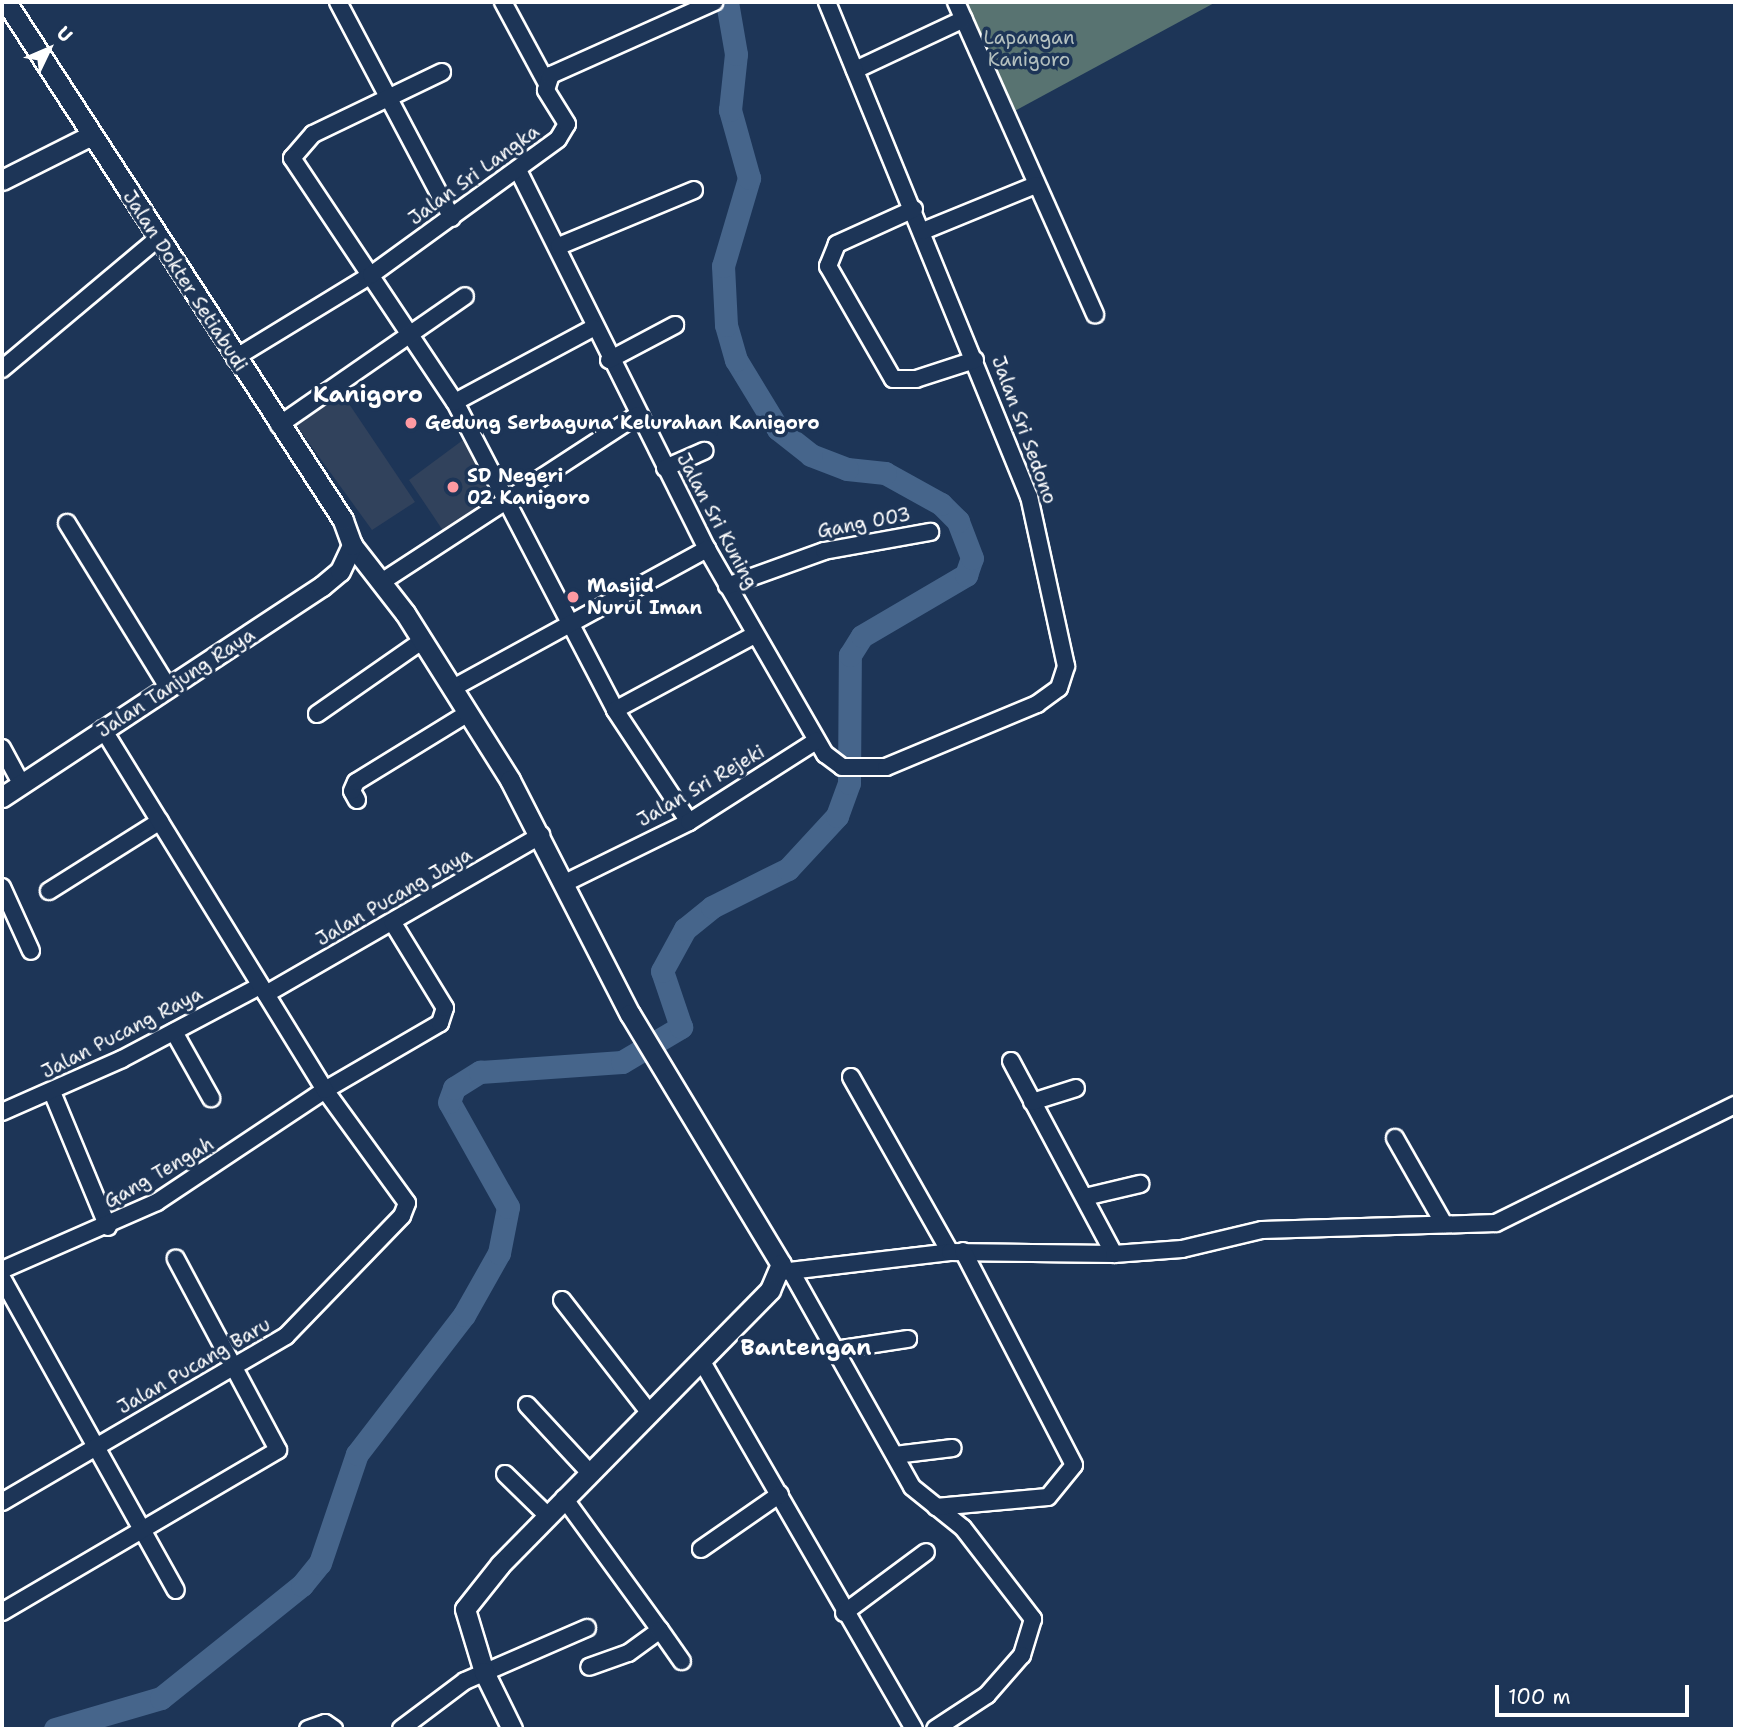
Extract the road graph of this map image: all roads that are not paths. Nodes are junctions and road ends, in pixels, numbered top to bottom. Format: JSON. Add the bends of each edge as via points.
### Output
{"nodes":[{"id":1,"x":5,"y":2,"type":"edge"},
{"id":2,"x":338,"y":2,"type":"edge"},
{"id":3,"x":503,"y":2,"type":"edge"},
{"id":4,"x":827,"y":2,"type":"edge"},
{"id":5,"x":956,"y":2,"type":"edge"},
{"id":6,"x":712,"y":3,"type":"edge"},
{"id":7,"x":677,"y":9,"type":"edge"},
{"id":8,"x":964,"y":19,"type":"junction"},
{"id":9,"x":856,"y":70,"type":"junction"},
{"id":10,"x":442,"y":72,"type":"dead end"},
{"id":11,"x":546,"y":82,"type":"junction"},
{"id":12,"x":388,"y":99,"type":"junction"},
{"id":13,"x":90,"y":136,"type":"junction"},
{"id":14,"x":518,"y":170,"type":"junction"},
{"id":15,"x":2,"y":180,"type":"edge"},
{"id":16,"x":1036,"y":185,"type":"junction"},
{"id":17,"x":694,"y":190,"type":"dead end"},
{"id":18,"x":914,"y":209,"type":"junction"},
{"id":19,"x":452,"y":218,"type":"junction"},
{"id":20,"x":923,"y":230,"type":"junction"},
{"id":21,"x":157,"y":239,"type":"junction"},
{"id":22,"x":559,"y":246,"type":"junction"},
{"id":23,"x":371,"y":275,"type":"junction"},
{"id":24,"x":466,"y":296,"type":"dead end"},
{"id":25,"x":1096,"y":314,"type":"dead end"},
{"id":26,"x":675,"y":325,"type":"dead end"},
{"id":27,"x":593,"y":328,"type":"junction"},
{"id":28,"x":410,"y":340,"type":"junction"},
{"id":29,"x":235,"y":358,"type":"junction"},
{"id":30,"x":609,"y":360,"type":"junction"},
{"id":31,"x":975,"y":360,"type":"junction"},
{"id":32,"x":2,"y":369,"type":"edge"},
{"id":33,"x":455,"y":402,"type":"junction"},
{"id":34,"x":638,"y":415,"type":"junction"},
{"id":35,"x":279,"y":425,"type":"junction"},
{"id":36,"x":704,"y":451,"type":"dead end"},
{"id":37,"x":665,"y":468,"type":"junction"},
{"id":38,"x":509,"y":498,"type":"junction"},
{"id":39,"x":67,"y":523,"type":"dead end"},
{"id":40,"x":930,"y":532,"type":"dead end"},
{"id":41,"x":707,"y":549,"type":"junction"},
{"id":42,"x":349,"y":554,"type":"junction"},
{"id":43,"x":383,"y":581,"type":"junction"},
{"id":44,"x":727,"y":586,"type":"junction"},
{"id":45,"x":571,"y":626,"type":"junction"},
{"id":46,"x":754,"y":635,"type":"junction"},
{"id":47,"x":423,"y":640,"type":"junction"},
{"id":48,"x":168,"y":687,"type":"junction"},
{"id":49,"x":453,"y":688,"type":"junction"},
{"id":50,"x":615,"y":710,"type":"junction"},
{"id":51,"x":468,"y":713,"type":"junction"},
{"id":52,"x":317,"y":714,"type":"dead end"},
{"id":53,"x":103,"y":729,"type":"junction"},
{"id":54,"x":816,"y":741,"type":"junction"},
{"id":55,"x":2,"y":748,"type":"edge"},
{"id":56,"x":842,"y":767,"type":"joint"},
{"id":57,"x":22,"y":785,"type":"junction"},
{"id":58,"x":2,"y":797,"type":"edge"},
{"id":59,"x":357,"y":800,"type":"dead end"},
{"id":60,"x":160,"y":821,"type":"junction"},
{"id":61,"x":689,"y":822,"type":"junction"},
{"id":62,"x":541,"y":835,"type":"junction"},
{"id":63,"x":567,"y":882,"type":"junction"},
{"id":64,"x":2,"y":887,"type":"edge"},
{"id":65,"x":49,"y":891,"type":"dead end"},
{"id":66,"x":393,"y":923,"type":"junction"},
{"id":67,"x":31,"y":950,"type":"dead end"},
{"id":68,"x":263,"y":990,"type":"junction"},
{"id":69,"x":174,"y":1032,"type":"junction"},
{"id":70,"x":1011,"y":1061,"type":"dead end"},
{"id":71,"x":851,"y":1077,"type":"dead end"},
{"id":72,"x":1076,"y":1088,"type":"dead end"},
{"id":73,"x":325,"y":1090,"type":"junction"},
{"id":74,"x":52,"y":1092,"type":"junction"},
{"id":75,"x":211,"y":1098,"type":"dead end"},
{"id":76,"x":1032,"y":1101,"type":"junction"},
{"id":77,"x":1735,"y":1105,"type":"edge"},
{"id":78,"x":2,"y":1112,"type":"edge"},
{"id":79,"x":1395,"y":1138,"type":"dead end"},
{"id":80,"x":1140,"y":1184,"type":"dead end"},
{"id":81,"x":1085,"y":1197,"type":"junction"},
{"id":82,"x":1444,"y":1224,"type":"junction"},
{"id":83,"x":108,"y":1227,"type":"junction"},
{"id":84,"x":956,"y":1252,"type":"junction"},
{"id":85,"x":1114,"y":1254,"type":"junction"},
{"id":86,"x":176,"y":1259,"type":"dead end"},
{"id":87,"x":2,"y":1270,"type":"edge"},
{"id":88,"x":787,"y":1273,"type":"junction"},
{"id":89,"x":2,"y":1278,"type":"edge"},
{"id":90,"x":562,"y":1300,"type":"dead end"},
{"id":91,"x":908,"y":1339,"type":"dead end"},
{"id":92,"x":835,"y":1350,"type":"junction"},
{"id":93,"x":702,"y":1360,"type":"junction"},
{"id":94,"x":235,"y":1368,"type":"junction"},
{"id":95,"x":527,"y":1405,"type":"dead end"},
{"id":96,"x":649,"y":1412,"type":"junction"},
{"id":97,"x":94,"y":1448,"type":"junction"},
{"id":98,"x":953,"y":1448,"type":"dead end"},
{"id":99,"x":895,"y":1455,"type":"junction"},
{"id":100,"x":589,"y":1472,"type":"junction"},
{"id":101,"x":505,"y":1474,"type":"dead end"},
{"id":102,"x":780,"y":1494,"type":"junction"},
{"id":103,"x":564,"y":1498,"type":"junction"},
{"id":104,"x":2,"y":1502,"type":"edge"},
{"id":105,"x":936,"y":1507,"type":"junction"},
{"id":106,"x":548,"y":1516,"type":"junction"},
{"id":107,"x":142,"y":1528,"type":"junction"},
{"id":108,"x":701,"y":1549,"type":"dead end"},
{"id":109,"x":926,"y":1552,"type":"dead end"},
{"id":110,"x":176,"y":1590,"type":"dead end"},
{"id":111,"x":2,"y":1612,"type":"edge"},
{"id":112,"x":844,"y":1613,"type":"junction"},
{"id":113,"x":587,"y":1628,"type":"dead end"},
{"id":114,"x":660,"y":1630,"type":"junction"},
{"id":115,"x":682,"y":1661,"type":"dead end"},
{"id":116,"x":589,"y":1667,"type":"dead end"},
{"id":117,"x":484,"y":1672,"type":"junction"},
{"id":118,"x":308,"y":1729,"type":"edge"},
{"id":119,"x":334,"y":1729,"type":"edge"},
{"id":120,"x":401,"y":1729,"type":"edge"},
{"id":121,"x":512,"y":1729,"type":"edge"},
{"id":122,"x":915,"y":1729,"type":"edge"},
{"id":123,"x":935,"y":1729,"type":"edge"}],
"edges":[{"from":1,"to":13,"type":"main road","name":"Jalan Dokter Setiabudi"},
{"from":2,"to":12,"type":"street"},
{"from":3,"to":11,"type":"street"},
{"from":4,"to":9,"type":"street","name":"Jalan Sri Sedono"},
{"from":5,"to":8,"type":"street"},
{"from":6,"to":7,"type":"street"},
{"from":7,"to":11,"type":"street"},
{"from":8,"to":9,"type":"street"},
{"from":8,"to":16,"type":"street"},
{"from":9,"to":18,"type":"street","name":"Jalan Sri Sedono"},
{"from":10,"to":12,"type":"street"},
{"from":11,"to":14,"type":"street","name":"Jalan Sri Langka","via":[[567,128]]},
{"from":12,"to":19,"type":"street"},
{"from":12,"to":23,"type":"street","via":[[293,151],[310,191]]},
{"from":13,"to":15,"type":"main road"},
{"from":13,"to":21,"type":"main road","name":"Jalan Dokter Setiabudi"},
{"from":14,"to":19,"type":"street","name":"Jalan Sri Langka"},
{"from":14,"to":22,"type":"street","name":"Jalan Sri Kuning"},
{"from":16,"to":20,"type":"street"},
{"from":16,"to":25,"type":"street"},
{"from":17,"to":22,"type":"street"},
{"from":18,"to":20,"type":"street","name":"Jalan Sri Sedono"},
{"from":18,"to":31,"type":"street","via":[[837,244],[828,266],[894,379],[916,379]]},
{"from":19,"to":23,"type":"street","name":"Jalan Sri Langka"},
{"from":20,"to":31,"type":"street","name":"Jalan Sri Sedono"},
{"from":21,"to":29,"type":"main road","name":"Jalan Dokter Setiabudi"},
{"from":21,"to":32,"type":"street"},
{"from":22,"to":27,"type":"street","name":"Jalan Sri Kuning"},
{"from":23,"to":28,"type":"street"},
{"from":23,"to":29,"type":"street","name":"Jalan Sri Langka"},
{"from":24,"to":28,"type":"street"},
{"from":26,"to":30,"type":"street"},
{"from":27,"to":30,"type":"street","name":"Jalan Sri Kuning"},
{"from":27,"to":33,"type":"street"},
{"from":28,"to":33,"type":"street"},
{"from":28,"to":35,"type":"street"},
{"from":29,"to":35,"type":"main road","name":"Jalan Dokter Setiabudi"},
{"from":30,"to":34,"type":"street","name":"Jalan Sri Kuning"},
{"from":31,"to":56,"type":"street","name":"Jalan Sri Sedono","via":[[1029,497],[1066,674],[1059,688],[1037,704],[868,771]]},
{"from":33,"to":38,"type":"street"},
{"from":34,"to":37,"type":"street","name":"Jalan Sri Kuning"},
{"from":34,"to":38,"type":"street"},
{"from":35,"to":42,"type":"main road","name":"Jalan Dokter Setiabudi","via":[[343,520]]},
{"from":36,"to":37,"type":"street"},
{"from":37,"to":41,"type":"street","name":"Jalan Sri Kuning"},
{"from":38,"to":43,"type":"street"},
{"from":38,"to":45,"type":"street"},
{"from":39,"to":48,"type":"street"},
{"from":40,"to":44,"type":"street","name":"Gang 003","via":[[824,551]]},
{"from":41,"to":44,"type":"street","name":"Jalan Sri Kuning"},
{"from":41,"to":45,"type":"street"},
{"from":42,"to":43,"type":"main road","name":"Jalan Dokter Setiabudi"},
{"from":42,"to":48,"type":"main road","name":"Jalan Tanjung Raya","via":[[269,624]]},
{"from":43,"to":47,"type":"main road","name":"Jalan Dokter Setiabudi"},
{"from":44,"to":46,"type":"street","name":"Jalan Sri Kuning"},
{"from":45,"to":49,"type":"street"},
{"from":45,"to":50,"type":"street"},
{"from":46,"to":50,"type":"street"},
{"from":46,"to":54,"type":"street","name":"Jalan Sri Kuning"},
{"from":47,"to":49,"type":"main road","name":"Jalan Dokter Setiabudi"},
{"from":47,"to":52,"type":"street"},
{"from":48,"to":53,"type":"main road","name":"Jalan Tanjung Raya"},
{"from":49,"to":51,"type":"main road","name":"Jalan Dokter Setiabudi"},
{"from":50,"to":61,"type":"street"},
{"from":51,"to":59,"type":"street","via":[[356,782],[352,791]]},
{"from":51,"to":62,"type":"main road","name":"Jalan Dokter Setiabudi"},
{"from":53,"to":57,"type":"main road","name":"Jalan Tanjung Raya"},
{"from":53,"to":60,"type":"street"},
{"from":54,"to":56,"type":"street","name":"Jalan Sri Kuning"},
{"from":54,"to":61,"type":"street","name":"Jalan Sri Rejeki"},
{"from":55,"to":57,"type":"street"},
{"from":57,"to":58,"type":"main road","name":"Jalan Tanjung Raya"},
{"from":60,"to":65,"type":"street"},
{"from":60,"to":68,"type":"street"},
{"from":61,"to":63,"type":"street","name":"Jalan Sri Rejeki"},
{"from":62,"to":63,"type":"main road","name":"Jalan Dokter Setiabudi"},
{"from":62,"to":66,"type":"street","name":"Jalan Pucang Jaya"},
{"from":63,"to":88,"type":"main road","name":"Jalan Dokter Setiabudi","via":[[630,1014],[773,1242]]},
{"from":64,"to":67,"type":"street"},
{"from":66,"to":68,"type":"street","name":"Jalan Pucang Jaya"},
{"from":66,"to":73,"type":"street","name":"Gang Tengah","via":[[444,1008],[443,1019]]},
{"from":68,"to":69,"type":"street","name":"Jalan Pucang Raya"},
{"from":68,"to":73,"type":"street"},
{"from":69,"to":74,"type":"street","name":"Jalan Pucang Raya"},
{"from":69,"to":75,"type":"street"},
{"from":70,"to":76,"type":"street"},
{"from":71,"to":84,"type":"street"},
{"from":72,"to":76,"type":"street"},
{"from":73,"to":83,"type":"street","name":"Gang Tengah","via":[[190,1183]]},
{"from":73,"to":94,"type":"street","name":"Jalan Pucang Baru","via":[[407,1203],[402,1216],[301,1323]]},
{"from":74,"to":78,"type":"street","name":"Jalan Pucang Raya"},
{"from":74,"to":83,"type":"street"},
{"from":76,"to":81,"type":"street"},
{"from":77,"to":82,"type":"street","via":[[1507,1219]]},
{"from":79,"to":82,"type":"street"},
{"from":80,"to":81,"type":"street"},
{"from":81,"to":85,"type":"street"},
{"from":82,"to":85,"type":"street","via":[[1262,1230],[1182,1249]]},
{"from":83,"to":87,"type":"street","name":"Gang Tengah"},
{"from":84,"to":85,"type":"street"},
{"from":84,"to":88,"type":"street"},
{"from":84,"to":105,"type":"street","via":[[1074,1465],[1048,1497]]},
{"from":86,"to":94,"type":"street"},
{"from":88,"to":92,"type":"street"},
{"from":88,"to":93,"type":"main road"},
{"from":89,"to":97,"type":"street"},
{"from":90,"to":96,"type":"street"},
{"from":91,"to":92,"type":"street"},
{"from":92,"to":99,"type":"street"},
{"from":93,"to":96,"type":"main road"},
{"from":93,"to":102,"type":"street"},
{"from":94,"to":97,"type":"street","name":"Jalan Pucang Baru"},
{"from":94,"to":107,"type":"street","via":[[278,1450]]},
{"from":95,"to":100,"type":"street"},
{"from":96,"to":100,"type":"main road"},
{"from":97,"to":104,"type":"street","name":"Jalan Pucang Baru"},
{"from":97,"to":107,"type":"street"},
{"from":98,"to":99,"type":"street"},
{"from":99,"to":105,"type":"street","via":[[912,1487]]},
{"from":100,"to":103,"type":"main road"},
{"from":101,"to":106,"type":"street"},
{"from":102,"to":108,"type":"street"},
{"from":102,"to":112,"type":"street"},
{"from":103,"to":106,"type":"main road"},
{"from":103,"to":114,"type":"street"},
{"from":105,"to":123,"type":"street","via":[[994,1563],[1029,1609],[1034,1629],[1022,1655],[987,1695]]},
{"from":106,"to":117,"type":"main road","via":[[465,1609]]},
{"from":107,"to":110,"type":"street"},
{"from":107,"to":111,"type":"street"},
{"from":109,"to":112,"type":"street"},
{"from":112,"to":122,"type":"street"},
{"from":113,"to":117,"type":"street"},
{"from":114,"to":115,"type":"street"},
{"from":114,"to":116,"type":"street","via":[[628,1653]]},
{"from":117,"to":120,"type":"street"},
{"from":117,"to":121,"type":"main road"},
{"from":118,"to":119,"type":"street","via":[[325,1723]]}]}
